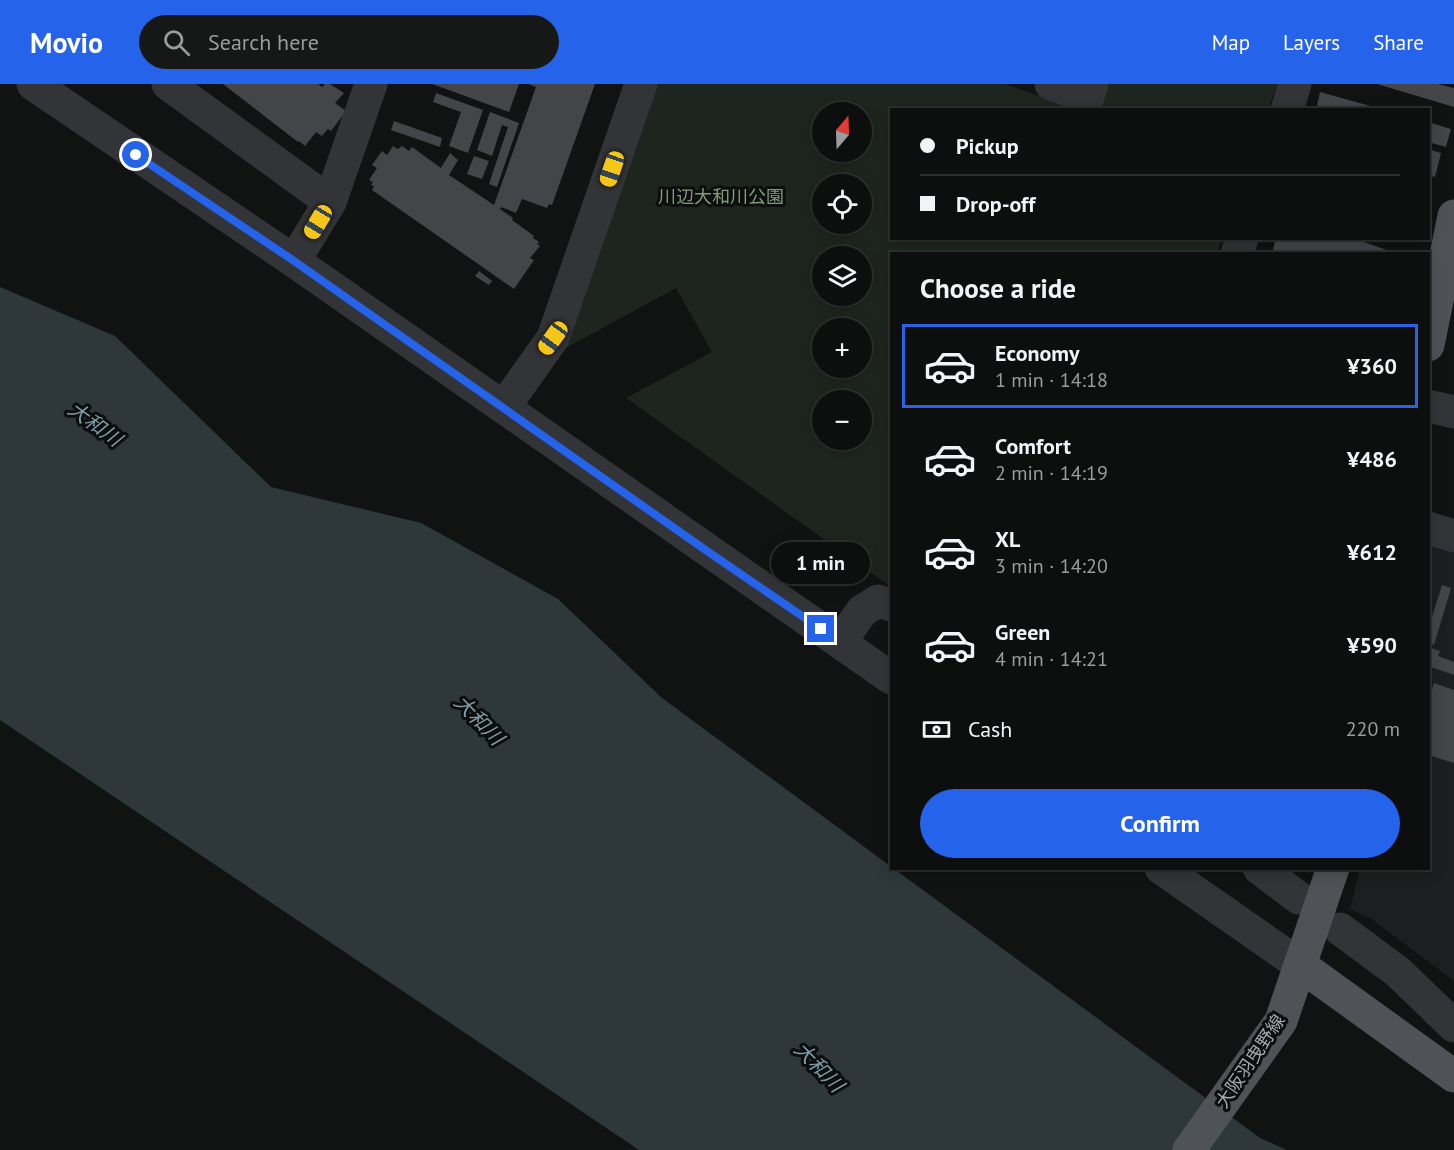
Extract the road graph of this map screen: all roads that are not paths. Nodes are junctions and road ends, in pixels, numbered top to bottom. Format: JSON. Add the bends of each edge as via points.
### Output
{"nodes":[{"id":1,"x":33,"y":84,"type":"edge"},
{"id":2,"x":168,"y":84,"type":"edge"},
{"id":3,"x":371,"y":84,"type":"edge"},
{"id":4,"x":641,"y":84,"type":"edge"},
{"id":5,"x":1052,"y":84,"type":"edge"},
{"id":6,"x":1092,"y":84,"type":"edge"},
{"id":7,"x":1295,"y":84,"type":"edge"},
{"id":8,"x":1288,"y":108,"type":"edge"},
{"id":9,"x":330,"y":202,"type":"junction"},
{"id":10,"x":1454,"y":216,"type":"edge"},
{"id":11,"x":294,"y":261,"type":"junction"},
{"id":12,"x":1430,"y":335,"type":"edge"},
{"id":13,"x":1430,"y":406,"type":"edge"},
{"id":14,"x":504,"y":407,"type":"junction"},
{"id":15,"x":1454,"y":412,"type":"edge"},
{"id":16,"x":1430,"y":529,"type":"edge"},
{"id":17,"x":1454,"y":536,"type":"edge"},
{"id":18,"x":890,"y":605,"type":"edge"},
{"id":19,"x":840,"y":642,"type":"junction"},
{"id":20,"x":890,"y":677,"type":"edge"},
{"id":21,"x":1164,"y":870,"type":"edge"},
{"id":22,"x":1262,"y":870,"type":"edge"},
{"id":23,"x":1332,"y":870,"type":"edge"},
{"id":24,"x":1299,"y":898,"type":"dead end"},
{"id":25,"x":1340,"y":929,"type":"dead end"},
{"id":26,"x":1300,"y":966,"type":"junction"},
{"id":27,"x":1454,"y":1026,"type":"edge"},
{"id":28,"x":1454,"y":1076,"type":"edge"},
{"id":29,"x":1189,"y":1150,"type":"edge"}],
"edges":[{"from":1,"to":11,"type":"street"},
{"from":2,"to":9,"type":"street"},
{"from":3,"to":9,"type":"street"},
{"from":4,"to":14,"type":"street","via":[[553,338]]},
{"from":5,"to":6,"type":"street","via":[[1088,97]]},
{"from":7,"to":8,"type":"street"},
{"from":9,"to":11,"type":"street"},
{"from":10,"to":12,"type":"main road"},
{"from":11,"to":14,"type":"street"},
{"from":13,"to":15,"type":"street"},
{"from":14,"to":19,"type":"street"},
{"from":16,"to":17,"type":"street"},
{"from":18,"to":19,"type":"street","via":[[878,601],[862,610]]},
{"from":19,"to":20,"type":"street"},
{"from":21,"to":26,"type":"street"},
{"from":22,"to":24,"type":"street"},
{"from":23,"to":26,"type":"main road","name":"大阪羽曳野線"},
{"from":25,"to":27,"type":"street","via":[[1398,972]]},
{"from":26,"to":28,"type":"main road"},
{"from":26,"to":29,"type":"main road","name":"大阪羽曳野線","via":[[1281,1021]]}]}
